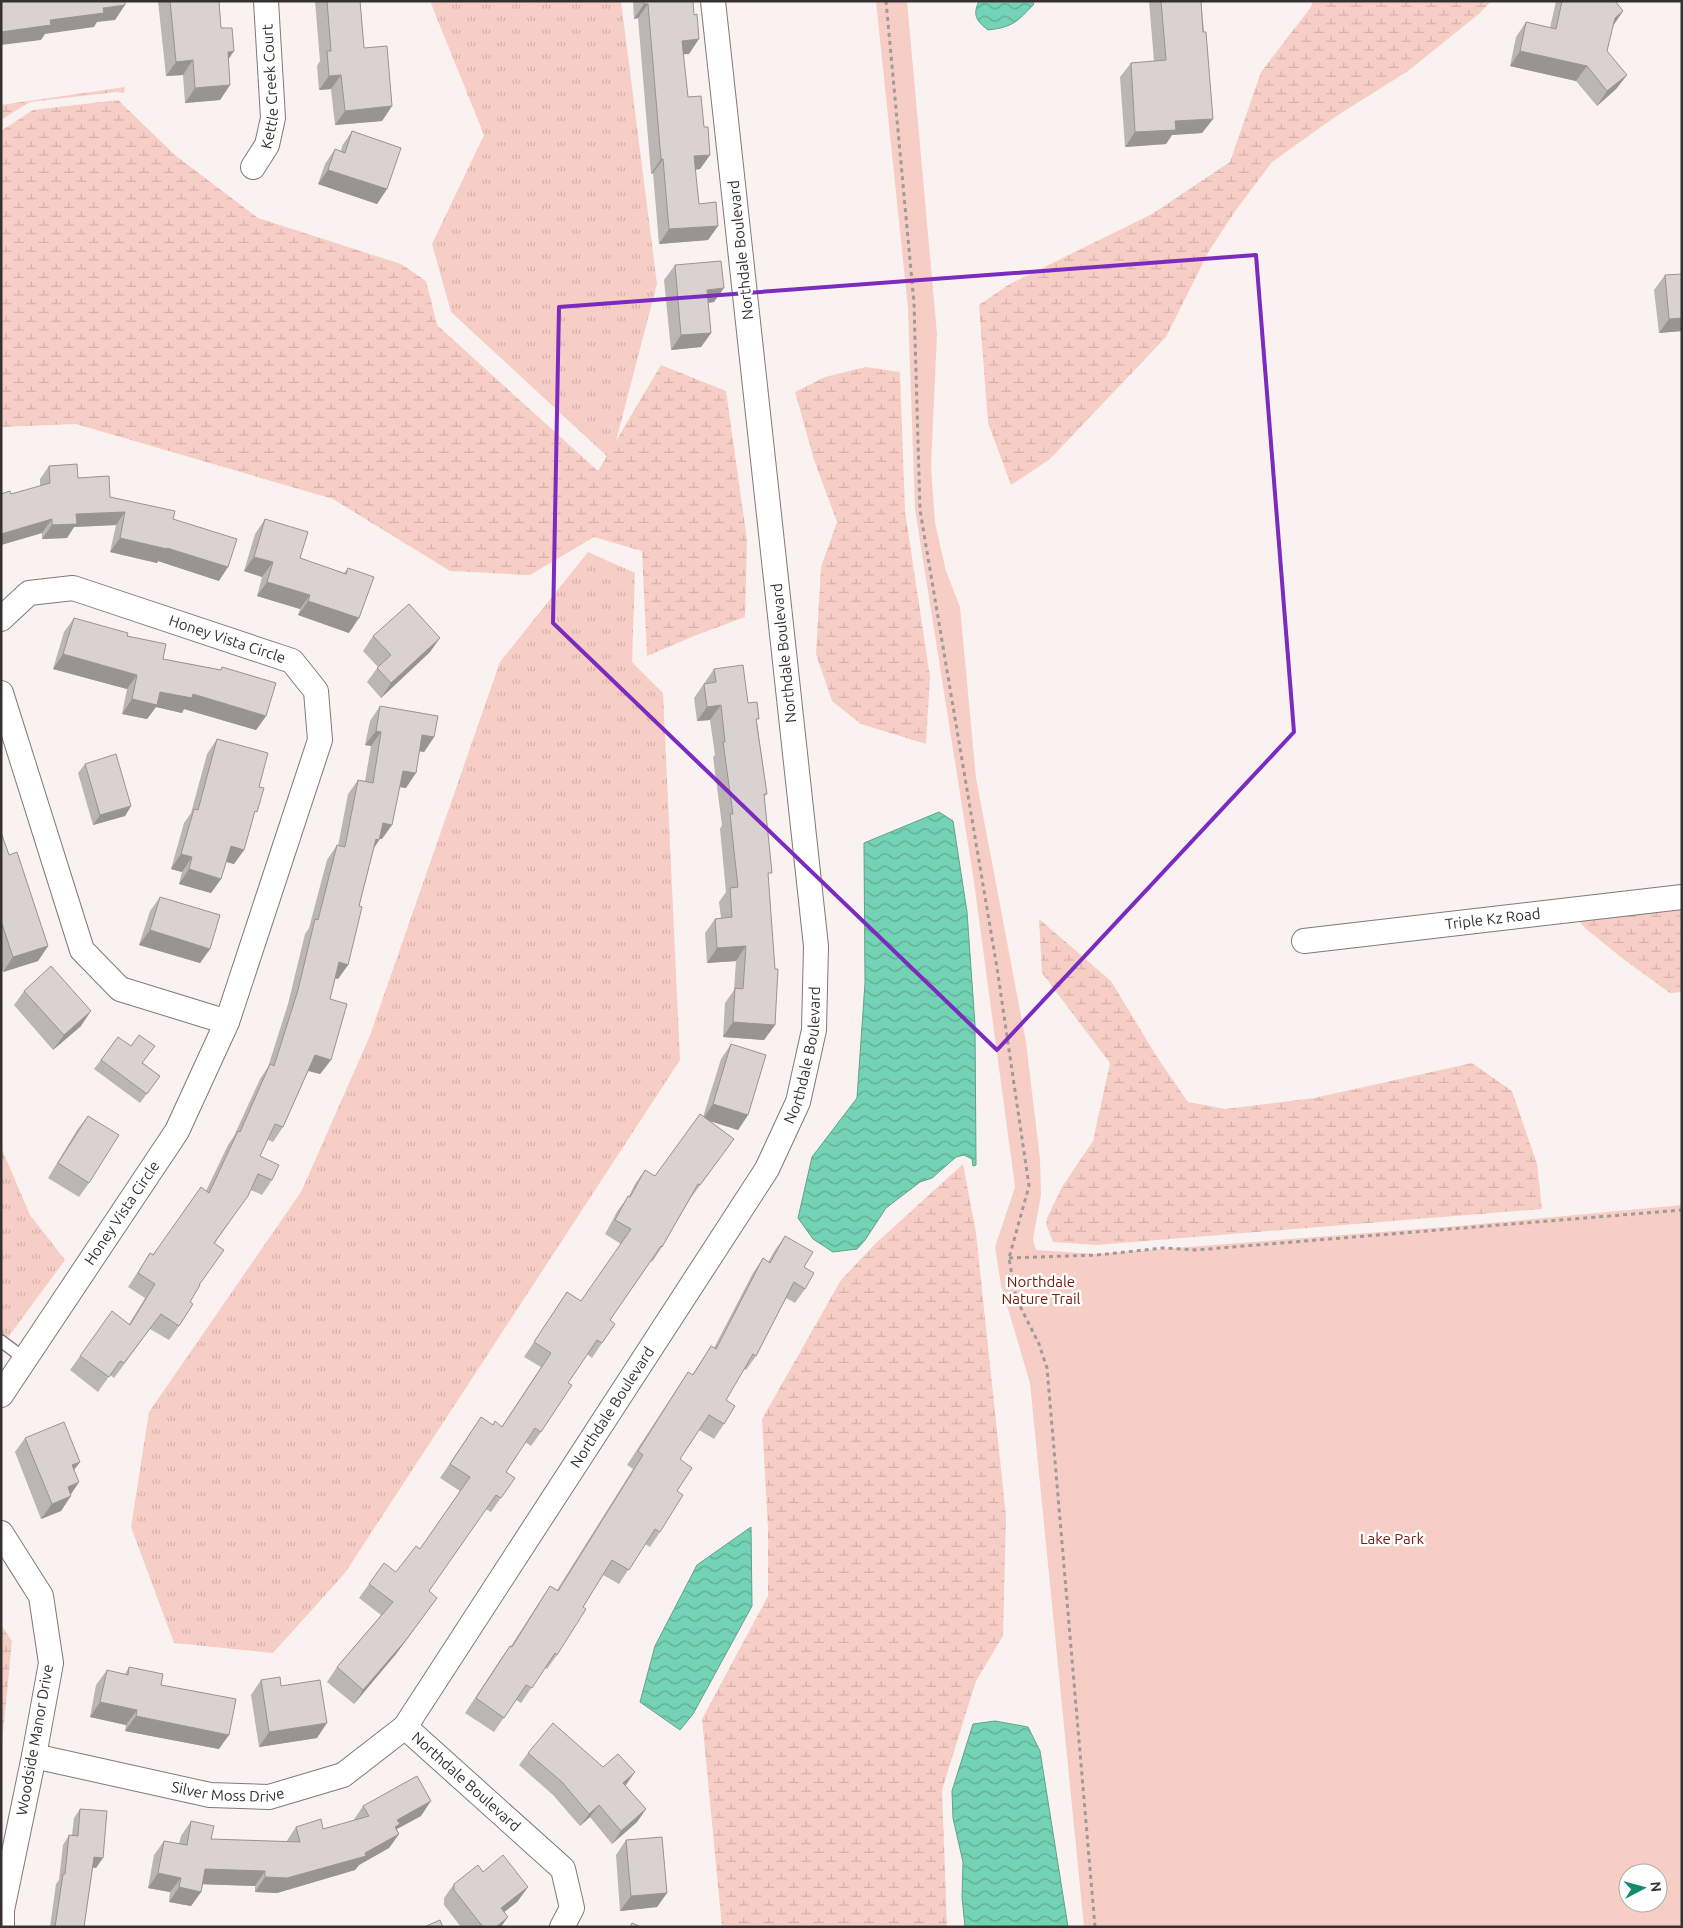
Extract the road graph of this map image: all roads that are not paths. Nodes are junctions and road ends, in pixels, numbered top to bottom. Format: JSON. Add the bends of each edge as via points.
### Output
{"nodes":[{"id":1,"x":266,"y":1,"type":"edge"},
{"id":2,"x":713,"y":1,"type":"edge"},
{"id":3,"x":253,"y":167,"type":"dead end"},
{"id":4,"x":1,"y":619,"type":"edge"},
{"id":5,"x":1,"y":693,"type":"edge"},
{"id":6,"x":1682,"y":897,"type":"edge"},
{"id":7,"x":1304,"y":941,"type":"dead end"},
{"id":8,"x":227,"y":1022,"type":"junction"},
{"id":9,"x":1,"y":1341,"type":"edge"},
{"id":10,"x":25,"y":1359,"type":"junction"},
{"id":11,"x":1,"y":1395,"type":"edge"},
{"id":12,"x":1,"y":1533,"type":"edge"},
{"id":13,"x":405,"y":1727,"type":"junction"},
{"id":14,"x":34,"y":1756,"type":"junction"},
{"id":15,"x":2,"y":1927,"type":"edge"},
{"id":16,"x":562,"y":1927,"type":"edge"}],
"edges":[{"from":1,"to":3,"type":"street","name":"Kettle Creek Court","via":[[273,118],[267,145]]},
{"from":2,"to":13,"type":"street","name":"Northdale Boulevard","via":[[816,946],[814,1030],[798,1102],[767,1168]]},
{"from":4,"to":8,"type":"street","name":"Honey Vista Circle","via":[[29,593],[73,588],[292,661],[316,691],[320,740]]},
{"from":5,"to":8,"type":"street","via":[[82,950],[120,989]]},
{"from":6,"to":7,"type":"street","name":"Triple Kz Road"},
{"from":8,"to":10,"type":"street","name":"Honey Vista Circle","via":[[177,1131]]},
{"from":9,"to":10,"type":"lane"},
{"from":10,"to":11,"type":"street","name":"Honey Vista Circle"},
{"from":12,"to":14,"type":"street","name":"Woodside Manor Drive","via":[[41,1596],[50,1653],[51,1663]]},
{"from":13,"to":14,"type":"street","name":"Silver Moss Drive","via":[[343,1775],[269,1797],[210,1795]]},
{"from":13,"to":16,"type":"street","name":"Northdale Boulevard","via":[[563,1869],[572,1908]]},
{"from":14,"to":15,"type":"street","name":"Woodside Manor Drive","via":[[2,1910]]}]}
